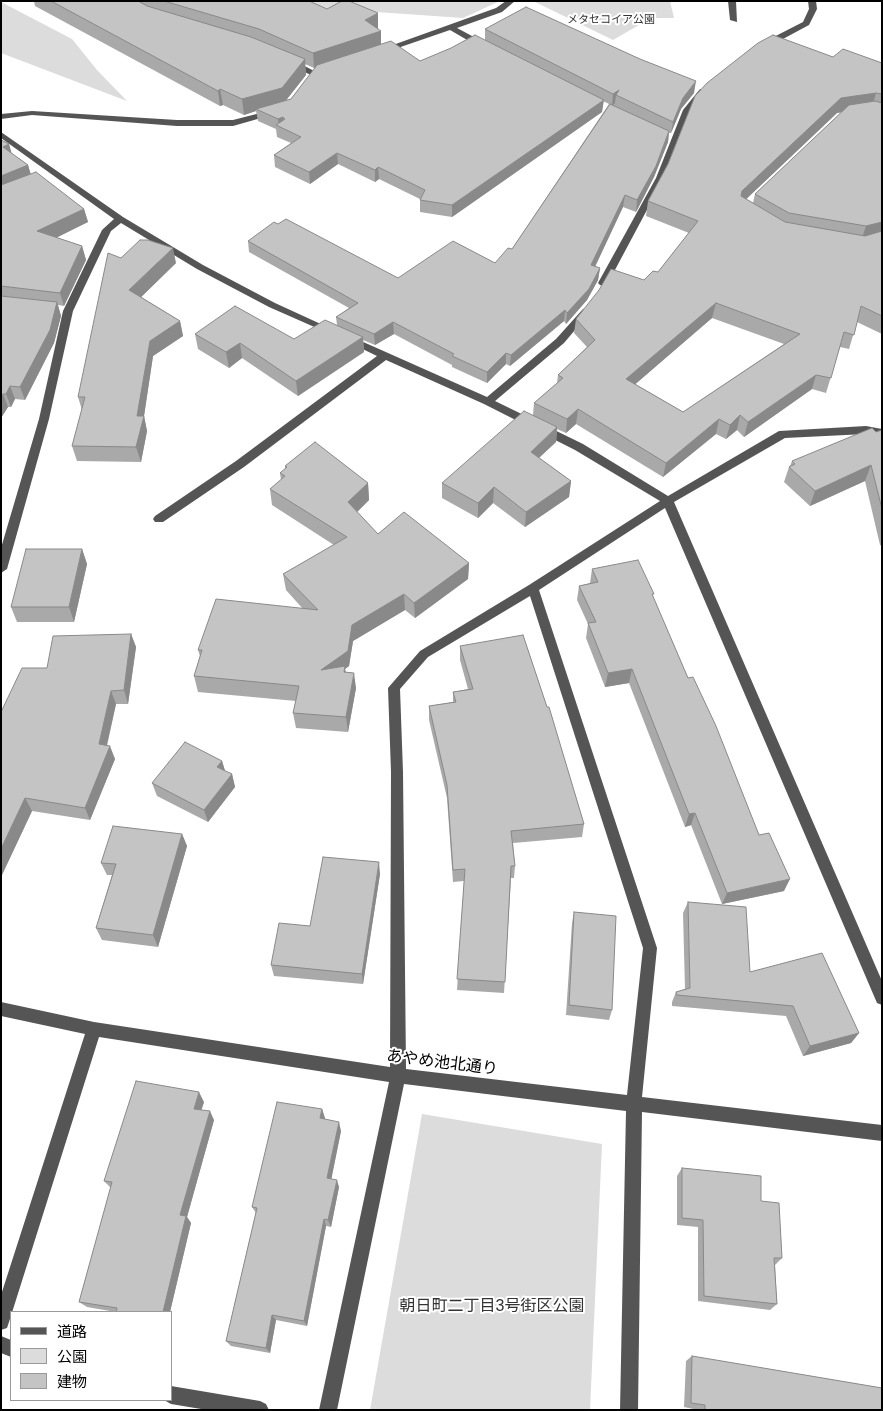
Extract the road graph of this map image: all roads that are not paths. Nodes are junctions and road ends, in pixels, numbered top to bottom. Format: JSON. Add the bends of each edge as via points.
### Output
{"nodes":[{"id":1,"x":511,"y":1,"type":"edge"},
{"id":2,"x":732,"y":1,"type":"edge"},
{"id":3,"x":812,"y":1,"type":"edge"},
{"id":4,"x":734,"y":20,"type":"dead end"},
{"id":5,"x":451,"y":28,"type":"junction"},
{"id":6,"x":494,"y":51,"type":"edge"},
{"id":7,"x":753,"y":52,"type":"edge"},
{"id":8,"x":372,"y":54,"type":"edge"},
{"id":9,"x":281,"y":59,"type":"edge"},
{"id":10,"x":315,"y":74,"type":"edge"},
{"id":11,"x":710,"y":83,"type":"edge"},
{"id":12,"x":279,"y":110,"type":"edge"},
{"id":13,"x":1,"y":117,"type":"edge"},
{"id":14,"x":3,"y":138,"type":"edge"},
{"id":15,"x":56,"y":173,"type":"junction"},
{"id":16,"x":47,"y":177,"type":"dead end"},
{"id":17,"x":120,"y":219,"type":"junction"},
{"id":18,"x":385,"y":355,"type":"junction"},
{"id":19,"x":488,"y":402,"type":"junction"},
{"id":20,"x":882,"y":433,"type":"edge"},
{"id":21,"x":668,"y":501,"type":"junction"},
{"id":22,"x":159,"y":519,"type":"dead end"},
{"id":23,"x":1,"y":569,"type":"edge"},
{"id":24,"x":533,"y":588,"type":"junction"},
{"id":25,"x":882,"y":998,"type":"edge"},
{"id":26,"x":1,"y":1009,"type":"edge"},
{"id":27,"x":94,"y":1029,"type":"junction"},
{"id":28,"x":398,"y":1076,"type":"junction"},
{"id":29,"x":634,"y":1104,"type":"junction"},
{"id":30,"x":882,"y":1134,"type":"edge"},
{"id":31,"x":1,"y":1322,"type":"edge"},
{"id":32,"x":172,"y":1395,"type":"edge"},
{"id":33,"x":260,"y":1410,"type":"edge"},
{"id":34,"x":328,"y":1410,"type":"edge"},
{"id":35,"x":629,"y":1410,"type":"edge"}],
"edges":[{"from":1,"to":5,"type":"street","via":[[498,10]]},
{"from":2,"to":4,"type":"street"},
{"from":3,"to":7,"type":"street","via":[[806,22]]},
{"from":5,"to":6,"type":"street"},
{"from":5,"to":8,"type":"street"},
{"from":9,"to":10,"type":"street"},
{"from":11,"to":19,"type":"street","via":[[687,110],[670,138],[660,178],[596,297],[560,341]]},
{"from":12,"to":13,"type":"street","via":[[233,123],[177,124],[32,114]]},
{"from":14,"to":15,"type":"street"},
{"from":15,"to":16,"type":"street"},
{"from":15,"to":17,"type":"street"},
{"from":17,"to":18,"type":"street","via":[[272,305]]},
{"from":17,"to":23,"type":"street","via":[[108,230],[64,310],[44,419]]},
{"from":18,"to":19,"type":"street"},
{"from":18,"to":22,"type":"street","via":[[240,464]]},
{"from":19,"to":21,"type":"street","via":[[579,448]]},
{"from":20,"to":21,"type":"street","via":[[866,430],[783,434]]},
{"from":21,"to":24,"type":"street"},
{"from":21,"to":25,"type":"street"},
{"from":24,"to":28,"type":"street","via":[[424,654],[394,688]]},
{"from":24,"to":29,"type":"street","via":[[650,948]]},
{"from":26,"to":27,"type":"street","name":"あやめ池北通り"},
{"from":27,"to":28,"type":"street","name":"あやめ池北通り"},
{"from":27,"to":31,"type":"street"},
{"from":28,"to":29,"type":"street","name":"あやめ池北通り"},
{"from":28,"to":34,"type":"street"},
{"from":29,"to":30,"type":"street","name":"あやめ池北通り"},
{"from":29,"to":35,"type":"street"},
{"from":32,"to":33,"type":"street"}]}
